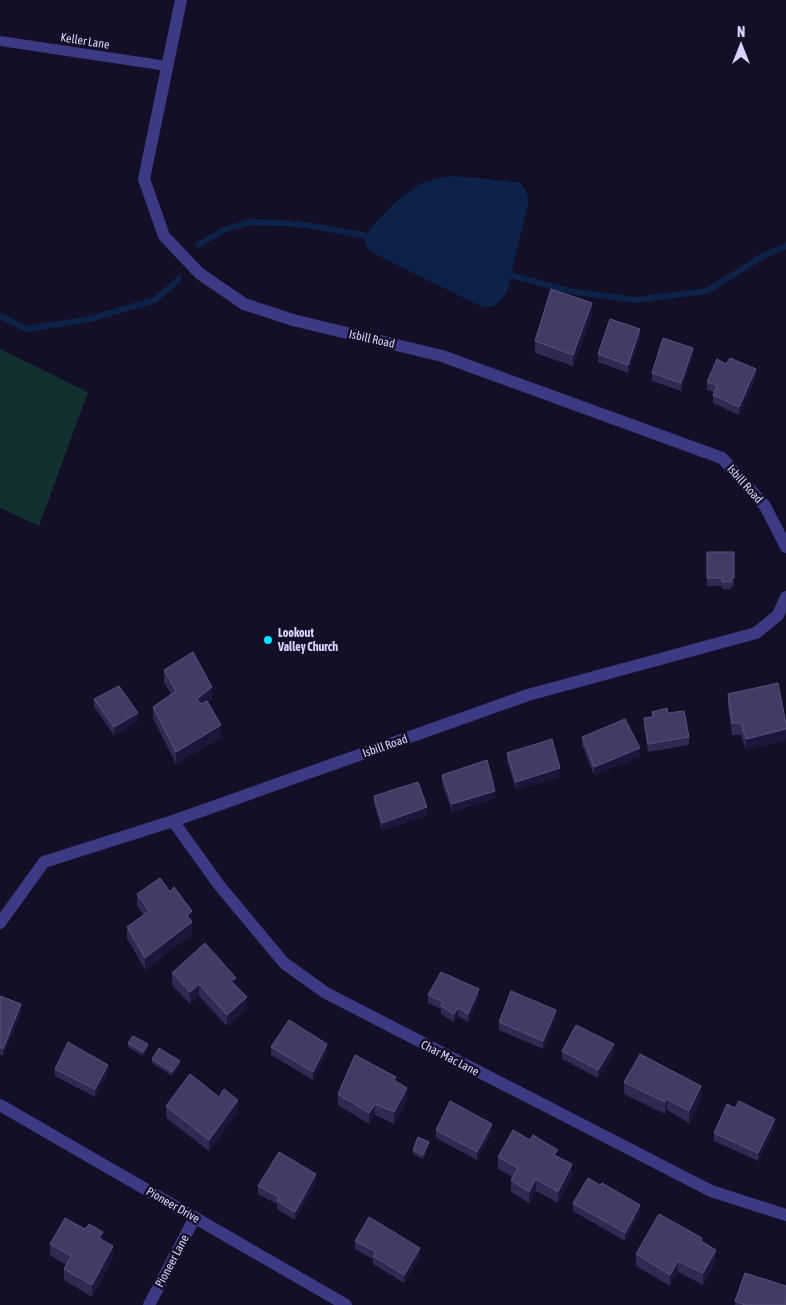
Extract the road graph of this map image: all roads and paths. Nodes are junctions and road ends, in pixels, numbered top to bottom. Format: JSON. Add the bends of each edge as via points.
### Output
{"nodes":[{"id":1,"x":180,"y":0,"type":"edge"},
{"id":2,"x":0,"y":41,"type":"edge"},
{"id":3,"x":167,"y":66,"type":"junction"},
{"id":4,"x":786,"y":547,"type":"edge"},
{"id":5,"x":786,"y":597,"type":"edge"},
{"id":6,"x":173,"y":820,"type":"junction"},
{"id":7,"x":0,"y":923,"type":"edge"},
{"id":8,"x":0,"y":1105,"type":"edge"},
{"id":9,"x":786,"y":1215,"type":"edge"},
{"id":10,"x":195,"y":1217,"type":"junction"},
{"id":11,"x":149,"y":1305,"type":"edge"},
{"id":12,"x":346,"y":1305,"type":"edge"}],
"edges":[{"from":1,"to":3,"type":"street","name":"Isbill Road"},
{"from":2,"to":3,"type":"lane","name":"Keller Lane"},
{"from":3,"to":4,"type":"street","name":"Isbill Road","via":[[144,179],[164,236],[199,273],[244,304],[293,320],[442,356],[722,458],[765,506]]},
{"from":5,"to":6,"type":"street","name":"Isbill Road","via":[[778,615],[756,633],[528,695]]},
{"from":6,"to":7,"type":"street","name":"Isbill Road","via":[[44,862]]},
{"from":6,"to":9,"type":"street","name":"Char Mac Lane","via":[[219,885],[284,963],[326,993],[711,1191]]},
{"from":8,"to":10,"type":"street","name":"Pioneer Drive"},
{"from":10,"to":11,"type":"street","name":"Pioneer Lane"},
{"from":10,"to":12,"type":"street","name":"Pioneer Drive"}]}
